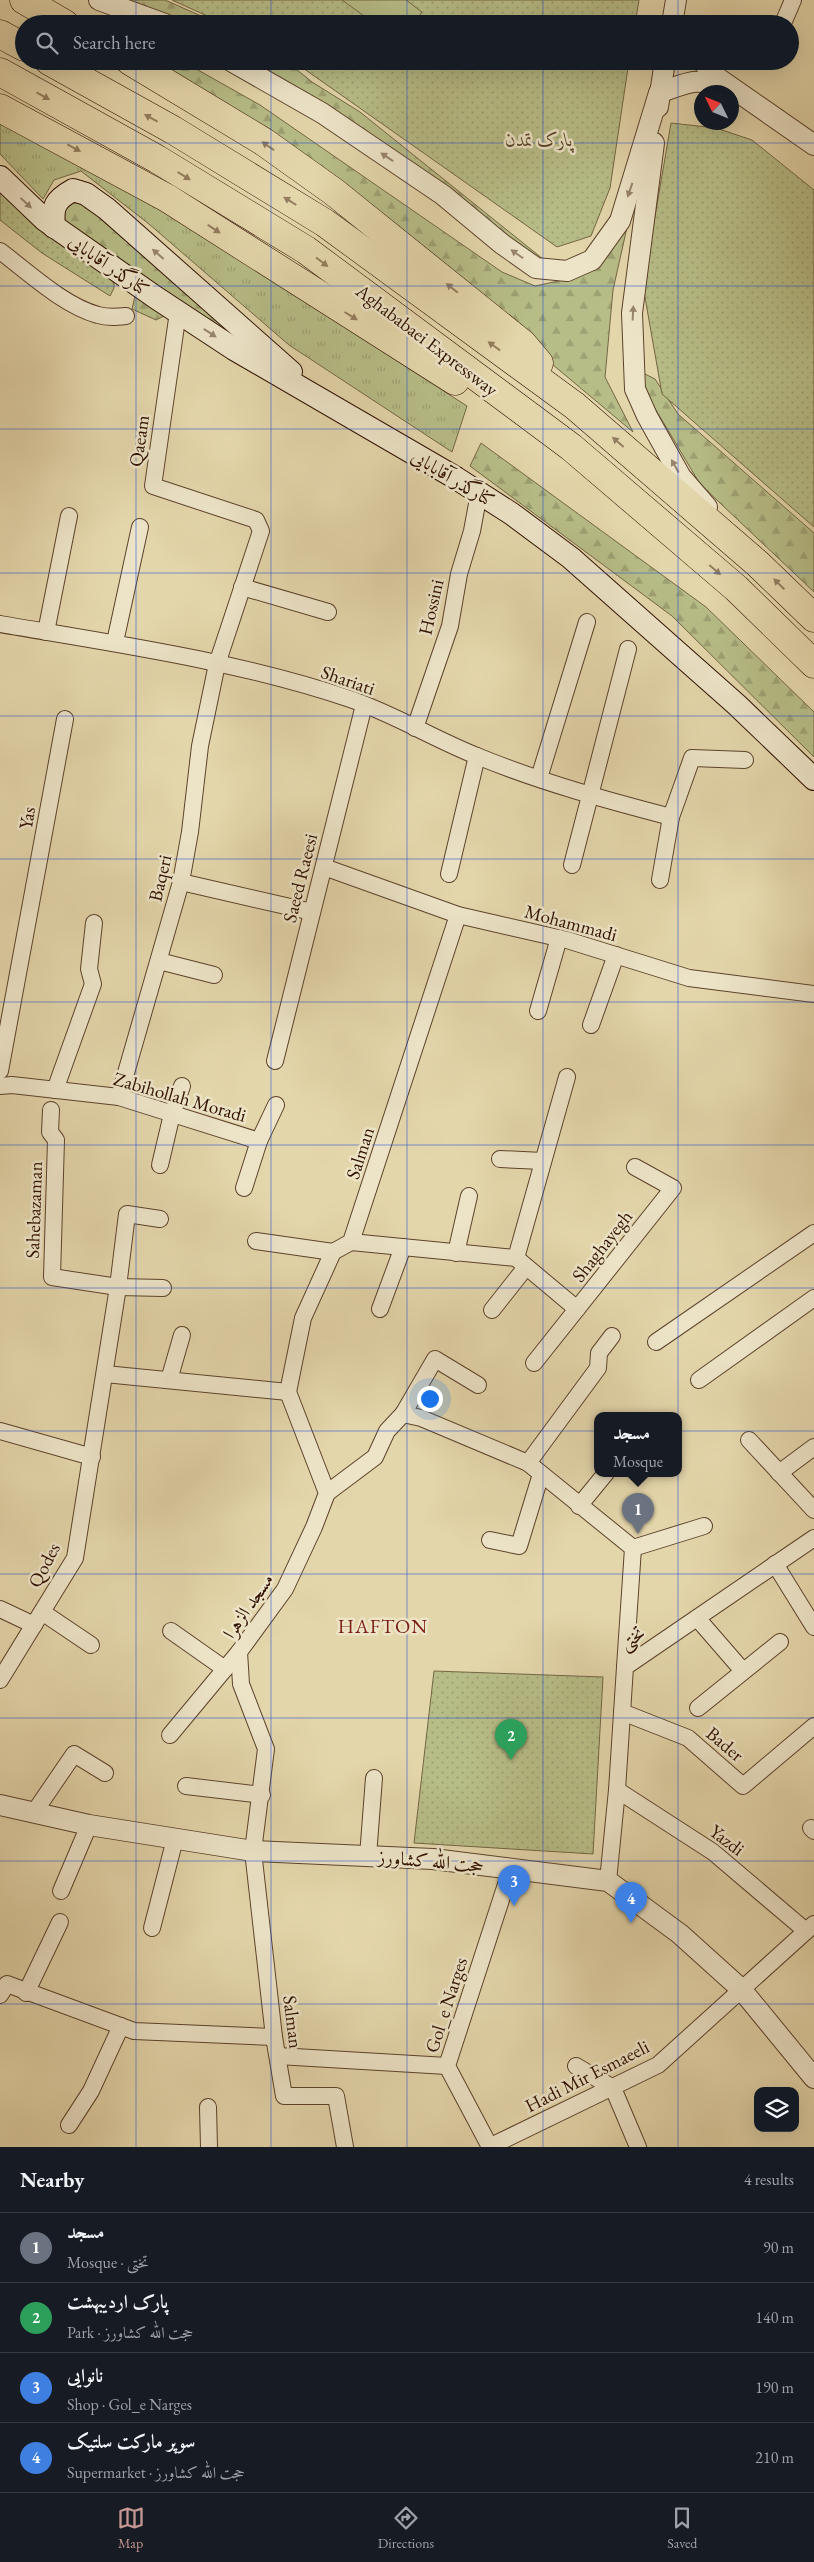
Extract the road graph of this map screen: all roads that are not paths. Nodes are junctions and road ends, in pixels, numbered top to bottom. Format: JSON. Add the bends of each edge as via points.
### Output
{"nodes":[{"id":1,"x":24,"y":0,"type":"edge"},
{"id":2,"x":99,"y":0,"type":"edge"},
{"id":3,"x":793,"y":0,"type":"edge"},
{"id":4,"x":50,"y":15,"type":"edge"},
{"id":5,"x":140,"y":15,"type":"edge"},
{"id":6,"x":787,"y":15,"type":"edge"},
{"id":7,"x":0,"y":34,"type":"edge"},
{"id":8,"x":15,"y":43,"type":"edge"},
{"id":9,"x":65,"y":70,"type":"edge"},
{"id":10,"x":145,"y":70,"type":"edge"},
{"id":11,"x":246,"y":70,"type":"edge"},
{"id":12,"x":663,"y":70,"type":"edge"},
{"id":13,"x":710,"y":70,"type":"edge"},
{"id":14,"x":0,"y":72,"type":"edge"},
{"id":15,"x":714,"y":85,"type":"edge"},
{"id":16,"x":659,"y":93,"type":"junction"},
{"id":17,"x":739,"y":102,"type":"edge"},
{"id":18,"x":0,"y":108,"type":"edge"},
{"id":19,"x":814,"y":145,"type":"edge"},
{"id":20,"x":814,"y":155,"type":"edge"},
{"id":21,"x":0,"y":177,"type":"edge"},
{"id":22,"x":54,"y":227,"type":"junction"},
{"id":23,"x":0,"y":251,"type":"edge"},
{"id":24,"x":178,"y":312,"type":"junction"},
{"id":25,"x":126,"y":316,"type":"dead end"},
{"id":26,"x":325,"y":403,"type":"junction"},
{"id":27,"x":576,"y":406,"type":"junction"},
{"id":28,"x":479,"y":493,"type":"junction"},
{"id":29,"x":70,"y":516,"type":"dead end"},
{"id":30,"x":140,"y":527,"type":"dead end"},
{"id":31,"x":678,"y":539,"type":"junction"},
{"id":32,"x":750,"y":557,"type":"junction"},
{"id":33,"x":242,"y":587,"type":"junction"},
{"id":34,"x":328,"y":612,"type":"dead end"},
{"id":35,"x":814,"y":618,"type":"edge"},
{"id":36,"x":587,"y":622,"type":"dead end"},
{"id":37,"x":0,"y":624,"type":"edge"},
{"id":38,"x":46,"y":632,"type":"junction"},
{"id":39,"x":115,"y":642,"type":"junction"},
{"id":40,"x":628,"y":649,"type":"dead end"},
{"id":41,"x":217,"y":664,"type":"junction"},
{"id":42,"x":814,"y":664,"type":"edge"},
{"id":43,"x":364,"y":705,"type":"junction"},
{"id":44,"x":65,"y":719,"type":"dead end"},
{"id":45,"x":415,"y":728,"type":"junction"},
{"id":46,"x":477,"y":756,"type":"junction"},
{"id":47,"x":745,"y":760,"type":"dead end"},
{"id":48,"x":539,"y":778,"type":"junction"},
{"id":49,"x":814,"y":779,"type":"edge"},
{"id":50,"x":589,"y":796,"type":"junction"},
{"id":51,"x":672,"y":817,"type":"junction"},
{"id":52,"x":572,"y":865,"type":"dead end"},
{"id":53,"x":324,"y":866,"type":"junction"},
{"id":54,"x":449,"y":874,"type":"dead end"},
{"id":55,"x":660,"y":880,"type":"dead end"},
{"id":56,"x":181,"y":882,"type":"junction"},
{"id":57,"x":312,"y":912,"type":"junction"},
{"id":58,"x":458,"y":915,"type":"junction"},
{"id":59,"x":94,"y":923,"type":"dead end"},
{"id":60,"x":560,"y":938,"type":"junction"},
{"id":61,"x":616,"y":955,"type":"junction"},
{"id":62,"x":159,"y":961,"type":"junction"},
{"id":63,"x":214,"y":975,"type":"dead end"},
{"id":64,"x":814,"y":994,"type":"edge"},
{"id":65,"x":538,"y":1011,"type":"dead end"},
{"id":66,"x":591,"y":1025,"type":"dead end"},
{"id":67,"x":275,"y":1061,"type":"dead end"},
{"id":68,"x":0,"y":1071,"type":"edge"},
{"id":69,"x":567,"y":1077,"type":"dead end"},
{"id":70,"x":0,"y":1086,"type":"edge"},
{"id":71,"x":182,"y":1086,"type":"dead end"},
{"id":72,"x":55,"y":1090,"type":"junction"},
{"id":73,"x":119,"y":1097,"type":"junction"},
{"id":74,"x":276,"y":1105,"type":"dead end"},
{"id":75,"x":51,"y":1110,"type":"dead end"},
{"id":76,"x":172,"y":1114,"type":"junction"},
{"id":77,"x":259,"y":1141,"type":"junction"},
{"id":78,"x":500,"y":1159,"type":"dead end"},
{"id":79,"x":543,"y":1160,"type":"junction"},
{"id":80,"x":160,"y":1165,"type":"dead end"},
{"id":81,"x":635,"y":1167,"type":"dead end"},
{"id":82,"x":244,"y":1188,"type":"dead end"},
{"id":83,"x":469,"y":1196,"type":"dead end"},
{"id":84,"x":160,"y":1219,"type":"dead end"},
{"id":85,"x":814,"y":1234,"type":"edge"},
{"id":86,"x":256,"y":1241,"type":"dead end"},
{"id":87,"x":351,"y":1242,"type":"junction"},
{"id":88,"x":403,"y":1247,"type":"junction"},
{"id":89,"x":333,"y":1252,"type":"junction"},
{"id":90,"x":456,"y":1253,"type":"junction"},
{"id":91,"x":521,"y":1263,"type":"junction"},
{"id":92,"x":118,"y":1287,"type":"junction"},
{"id":93,"x":163,"y":1288,"type":"dead end"},
{"id":94,"x":814,"y":1298,"type":"edge"},
{"id":95,"x":380,"y":1309,"type":"dead end"},
{"id":96,"x":577,"y":1309,"type":"junction"},
{"id":97,"x":492,"y":1310,"type":"dead end"},
{"id":98,"x":182,"y":1335,"type":"dead end"},
{"id":99,"x":612,"y":1336,"type":"dead end"},
{"id":100,"x":656,"y":1342,"type":"dead end"},
{"id":101,"x":534,"y":1363,"type":"dead end"},
{"id":102,"x":105,"y":1374,"type":"junction"},
{"id":103,"x":169,"y":1380,"type":"junction"},
{"id":104,"x":699,"y":1380,"type":"dead end"},
{"id":105,"x":478,"y":1385,"type":"dead end"},
{"id":106,"x":288,"y":1392,"type":"junction"},
{"id":107,"x":403,"y":1414,"type":"junction"},
{"id":108,"x":0,"y":1431,"type":"edge"},
{"id":109,"x":749,"y":1440,"type":"dead end"},
{"id":110,"x":814,"y":1447,"type":"edge"},
{"id":111,"x":92,"y":1456,"type":"junction"},
{"id":112,"x":528,"y":1463,"type":"junction"},
{"id":113,"x":779,"y":1473,"type":"junction"},
{"id":114,"x":541,"y":1474,"type":"junction"},
{"id":115,"x":603,"y":1477,"type":"edge"},
{"id":116,"x":327,"y":1493,"type":"junction"},
{"id":117,"x":579,"y":1506,"type":"junction"},
{"id":118,"x":814,"y":1510,"type":"edge"},
{"id":119,"x":704,"y":1526,"type":"dead end"},
{"id":120,"x":814,"y":1538,"type":"edge"},
{"id":121,"x":490,"y":1540,"type":"dead end"},
{"id":122,"x":632,"y":1548,"type":"junction"},
{"id":123,"x":775,"y":1564,"type":"junction"},
{"id":124,"x":0,"y":1609,"type":"edge"},
{"id":125,"x":809,"y":1609,"type":"edge"},
{"id":126,"x":38,"y":1618,"type":"junction"},
{"id":127,"x":697,"y":1618,"type":"junction"},
{"id":128,"x":814,"y":1627,"type":"edge"},
{"id":129,"x":171,"y":1630,"type":"dead end"},
{"id":130,"x":780,"y":1642,"type":"dead end"},
{"id":131,"x":91,"y":1645,"type":"dead end"},
{"id":132,"x":239,"y":1652,"type":"junction"},
{"id":133,"x":625,"y":1667,"type":"junction"},
{"id":134,"x":225,"y":1669,"type":"junction"},
{"id":135,"x":742,"y":1671,"type":"junction"},
{"id":136,"x":0,"y":1679,"type":"edge"},
{"id":137,"x":698,"y":1708,"type":"dead end"},
{"id":138,"x":622,"y":1712,"type":"junction"},
{"id":139,"x":814,"y":1726,"type":"edge"},
{"id":140,"x":170,"y":1735,"type":"dead end"},
{"id":141,"x":105,"y":1772,"type":"dead end"},
{"id":142,"x":374,"y":1778,"type":"dead end"},
{"id":143,"x":186,"y":1786,"type":"dead end"},
{"id":144,"x":618,"y":1790,"type":"junction"},
{"id":145,"x":262,"y":1795,"type":"junction"},
{"id":146,"x":0,"y":1805,"type":"edge"},
{"id":147,"x":34,"y":1814,"type":"junction"},
{"id":148,"x":89,"y":1825,"type":"junction"},
{"id":149,"x":175,"y":1839,"type":"junction"},
{"id":150,"x":253,"y":1851,"type":"junction"},
{"id":151,"x":368,"y":1856,"type":"junction"},
{"id":152,"x":510,"y":1869,"type":"junction"},
{"id":153,"x":608,"y":1881,"type":"junction"},
{"id":154,"x":61,"y":1891,"type":"dead end"},
{"id":155,"x":60,"y":1922,"type":"dead end"},
{"id":156,"x":810,"y":1927,"type":"edge"},
{"id":157,"x":152,"y":1928,"type":"dead end"},
{"id":158,"x":741,"y":1989,"type":"junction"},
{"id":159,"x":26,"y":1993,"type":"junction"},
{"id":160,"x":0,"y":1995,"type":"edge"},
{"id":161,"x":121,"y":2026,"type":"junction"},
{"id":162,"x":274,"y":2037,"type":"junction"},
{"id":163,"x":278,"y":2056,"type":"junction"},
{"id":164,"x":447,"y":2066,"type":"junction"},
{"id":165,"x":576,"y":2066,"type":"dead end"},
{"id":166,"x":814,"y":2077,"type":"edge"},
{"id":167,"x":614,"y":2088,"type":"junction"},
{"id":168,"x":208,"y":2107,"type":"dead end"},
{"id":169,"x":69,"y":2125,"type":"dead end"},
{"id":170,"x":208,"y":2147,"type":"edge"},
{"id":171,"x":344,"y":2147,"type":"edge"},
{"id":172,"x":489,"y":2147,"type":"edge"},
{"id":173,"x":638,"y":2147,"type":"edge"}],
"edges":[{"from":1,"to":4,"type":"highway"},
{"from":2,"to":5,"type":"street"},
{"from":3,"to":6,"type":"street"},
{"from":7,"to":8,"type":"highway"},
{"from":27,"to":9,"type":"highway","name":"Aghababaei Expressway","one_way":true,"via":[[325,223],[174,130]]},
{"from":27,"to":10,"type":"highway","one_way":true,"via":[[523,344],[334,192],[264,142]]},
{"from":16,"to":11,"type":"street","one_way":true,"via":[[620,221],[592,260],[567,270],[536,268],[443,195],[322,114]]},
{"from":12,"to":16,"type":"street"},
{"from":13,"to":19,"type":"street"},
{"from":14,"to":31,"type":"highway","name":"Aghababaei Expressway","one_way":true,"via":[[157,159],[306,250],[571,447]]},
{"from":15,"to":16,"type":"street","via":[[691,81]]},
{"from":32,"to":16,"type":"street","one_way":true,"via":[[681,477],[635,389],[632,313]]},
{"from":17,"to":20,"type":"street"},
{"from":18,"to":31,"type":"highway","one_way":true,"via":[[167,198],[496,406]]},
{"from":21,"to":22,"type":"main road","name":"کنارگذر آقابابایی","one_way":true},
{"from":22,"to":24,"type":"main road","name":"کنارگذر آقابابایی"},
{"from":26,"to":22,"type":"main road","one_way":true,"via":[[245,329],[86,194],[73,190],[59,198],[53,212]]},
{"from":23,"to":25,"type":"street","via":[[88,312],[110,317]]},
{"from":24,"to":26,"type":"main road","name":"کنارگذر آقابابایی","one_way":true},
{"from":24,"to":33,"type":"street","name":"Qaeam","via":[[153,486],[256,520],[261,531]]},
{"from":26,"to":28,"type":"main road","name":"کنارگذر آقابابایی"},
{"from":32,"to":27,"type":"highway","name":"Aghababaei Expressway","one_way":true},
{"from":28,"to":45,"type":"street","name":"Hossini","via":[[450,626]]},
{"from":28,"to":49,"type":"main road","name":"کنارگذر آقابابایی","via":[[571,558]]},
{"from":29,"to":38,"type":"street"},
{"from":30,"to":39,"type":"street"},
{"from":31,"to":42,"type":"highway","name":"Aghababaei Expressway","one_way":true,"via":[[736,588]]},
{"from":35,"to":32,"type":"highway","name":"Aghababaei Expressway","one_way":true},
{"from":33,"to":34,"type":"street"},
{"from":33,"to":41,"type":"street"},
{"from":36,"to":48,"type":"street"},
{"from":37,"to":38,"type":"street","name":"Shariati"},
{"from":38,"to":39,"type":"street","name":"Shariati"},
{"from":39,"to":41,"type":"street","name":"Shariati"},
{"from":40,"to":50,"type":"street"},
{"from":41,"to":43,"type":"street","name":"Shariati"},
{"from":41,"to":56,"type":"street","name":"Baqeri","via":[[200,746]]},
{"from":43,"to":45,"type":"street","name":"Shariati"},
{"from":43,"to":53,"type":"street","name":"Saeed Raeesi"},
{"from":44,"to":68,"type":"street","name":"Yas"},
{"from":45,"to":46,"type":"street","name":"Shariati"},
{"from":46,"to":48,"type":"street","name":"Shariati"},
{"from":46,"to":54,"type":"street"},
{"from":47,"to":51,"type":"street","via":[[692,758]]},
{"from":48,"to":50,"type":"street","name":"Shariati"},
{"from":50,"to":51,"type":"street","name":"Shariati"},
{"from":50,"to":52,"type":"street"},
{"from":51,"to":55,"type":"street"},
{"from":53,"to":57,"type":"street","name":"Saeed Raeesi"},
{"from":53,"to":58,"type":"street","name":"Mohammadi"},
{"from":56,"to":57,"type":"street"},
{"from":56,"to":62,"type":"street","name":"Baqeri"},
{"from":57,"to":67,"type":"street","name":"Saeed Raeesi"},
{"from":58,"to":60,"type":"street","name":"Mohammadi"},
{"from":58,"to":87,"type":"street","name":"Salman"},
{"from":59,"to":72,"type":"street","via":[[90,969],[93,984]]},
{"from":60,"to":61,"type":"street","name":"Mohammadi"},
{"from":60,"to":65,"type":"street"},
{"from":61,"to":64,"type":"street","name":"Mohammadi","via":[[689,978]]},
{"from":61,"to":66,"type":"street"},
{"from":62,"to":63,"type":"street"},
{"from":62,"to":73,"type":"street","name":"Baqeri"},
{"from":69,"to":79,"type":"street"},
{"from":70,"to":72,"type":"street","name":"Zabihollah Moradi","via":[[12,1084]]},
{"from":71,"to":76,"type":"street"},
{"from":72,"to":73,"type":"street","name":"Zabihollah Moradi"},
{"from":73,"to":76,"type":"street","name":"Zabihollah Moradi"},
{"from":74,"to":77,"type":"street"},
{"from":75,"to":92,"type":"street","name":"Sahebazaman","via":[[50,1132],[56,1140],[52,1277]]},
{"from":76,"to":77,"type":"street","name":"Zabihollah Moradi"},
{"from":76,"to":80,"type":"street"},
{"from":77,"to":82,"type":"street"},
{"from":78,"to":79,"type":"street"},
{"from":79,"to":91,"type":"street"},
{"from":81,"to":96,"type":"street","name":"Shaghayegh","via":[[673,1188]]},
{"from":83,"to":90,"type":"street"},
{"from":84,"to":92,"type":"street","name":"Qodes","via":[[127,1214]]},
{"from":85,"to":100,"type":"street"},
{"from":86,"to":89,"type":"street"},
{"from":87,"to":88,"type":"street"},
{"from":87,"to":89,"type":"street"},
{"from":88,"to":90,"type":"street"},
{"from":88,"to":95,"type":"street"},
{"from":89,"to":106,"type":"street","via":[[303,1318]]},
{"from":90,"to":91,"type":"street"},
{"from":91,"to":96,"type":"street"},
{"from":91,"to":97,"type":"street"},
{"from":92,"to":93,"type":"street"},
{"from":92,"to":102,"type":"street","name":"Qodes"},
{"from":94,"to":104,"type":"street"},
{"from":96,"to":101,"type":"street","name":"Shaghayegh"},
{"from":98,"to":103,"type":"street"},
{"from":99,"to":112,"type":"street","via":[[599,1353],[598,1368]]},
{"from":102,"to":103,"type":"street"},
{"from":102,"to":111,"type":"street","name":"Qodes"},
{"from":103,"to":106,"type":"street"},
{"from":105,"to":107,"type":"street","via":[[435,1359]]},
{"from":106,"to":116,"type":"street"},
{"from":107,"to":112,"type":"street","via":[[421,1418]]},
{"from":107,"to":116,"type":"street","via":[[387,1431],[375,1457]]},
{"from":108,"to":111,"type":"street"},
{"from":109,"to":113,"type":"street"},
{"from":110,"to":113,"type":"street"},
{"from":111,"to":126,"type":"street","name":"Qodes","via":[[75,1558]]},
{"from":112,"to":114,"type":"street"},
{"from":113,"to":118,"type":"street"},
{"from":114,"to":117,"type":"street"},
{"from":114,"to":121,"type":"street","via":[[518,1546]]},
{"from":115,"to":117,"type":"street"},
{"from":116,"to":132,"type":"street","name":"مسجد الزهرا","via":[[285,1590]]},
{"from":117,"to":122,"type":"street"},
{"from":119,"to":122,"type":"street"},
{"from":120,"to":123,"type":"street","name":"تختی"},
{"from":122,"to":133,"type":"street"},
{"from":123,"to":125,"type":"street"},
{"from":123,"to":127,"type":"street","name":"تختی"},
{"from":124,"to":126,"type":"street"},
{"from":125,"to":128,"type":"street"},
{"from":126,"to":131,"type":"street"},
{"from":126,"to":136,"type":"street","name":"Qodes"},
{"from":127,"to":133,"type":"street","name":"تختی"},
{"from":127,"to":135,"type":"street"},
{"from":129,"to":134,"type":"street"},
{"from":130,"to":135,"type":"street"},
{"from":132,"to":134,"type":"street"},
{"from":132,"to":145,"type":"street","name":"مسجد الزهرا","via":[[241,1684],[266,1749]]},
{"from":133,"to":138,"type":"street","name":"تختی"},
{"from":134,"to":140,"type":"street"},
{"from":135,"to":137,"type":"street"},
{"from":138,"to":139,"type":"street","name":"Bader","via":[[688,1738],[743,1786]]},
{"from":138,"to":144,"type":"street","name":"تختی"},
{"from":141,"to":147,"type":"street","via":[[74,1754]]},
{"from":142,"to":151,"type":"street"},
{"from":143,"to":145,"type":"street"},
{"from":144,"to":153,"type":"street","name":"تختی"},
{"from":144,"to":156,"type":"street","name":"Yazdi","via":[[713,1852]]},
{"from":145,"to":150,"type":"street","name":"مسجد الزهرا"},
{"from":146,"to":147,"type":"street","name":"حجت الله کشاورز"},
{"from":147,"to":148,"type":"street","name":"حجت الله کشاورز"},
{"from":148,"to":149,"type":"street","name":"حجت الله کشاورز"},
{"from":148,"to":154,"type":"street"},
{"from":149,"to":150,"type":"street","name":"حجت الله کشاورز"},
{"from":149,"to":157,"type":"street"},
{"from":150,"to":151,"type":"street","name":"حجت الله کشاورز"},
{"from":150,"to":162,"type":"street","name":"Salman"},
{"from":151,"to":152,"type":"street","name":"حجت الله کشاورز","via":[[433,1859]]},
{"from":152,"to":153,"type":"street","name":"حجت الله کشاورز"},
{"from":152,"to":164,"type":"street","name":"Gol_e Narges"},
{"from":153,"to":158,"type":"street","name":"حجت الله کشاورز","via":[[680,1934]]},
{"from":155,"to":159,"type":"street"},
{"from":156,"to":158,"type":"street","name":"Hadi Mir Esmaeeli"},
{"from":158,"to":166,"type":"street","name":"حجت الله کشاورز"},
{"from":158,"to":167,"type":"street","name":"Hadi Mir Esmaeeli","via":[[658,2065]]},
{"from":159,"to":160,"type":"street","via":[[6,1984]]},
{"from":159,"to":161,"type":"street"},
{"from":161,"to":162,"type":"street","via":[[134,2031]]},
{"from":161,"to":169,"type":"street","via":[[90,2091]]},
{"from":162,"to":163,"type":"street","name":"Salman"},
{"from":163,"to":164,"type":"street"},
{"from":163,"to":171,"type":"street","name":"Salman","via":[[284,2096],[336,2096]]},
{"from":164,"to":172,"type":"street","name":"Gol_e Narges"},
{"from":165,"to":167,"type":"street"},
{"from":167,"to":172,"type":"street","name":"Hadi Mir Esmaeeli"},
{"from":167,"to":173,"type":"street"},
{"from":168,"to":170,"type":"street"}]}
